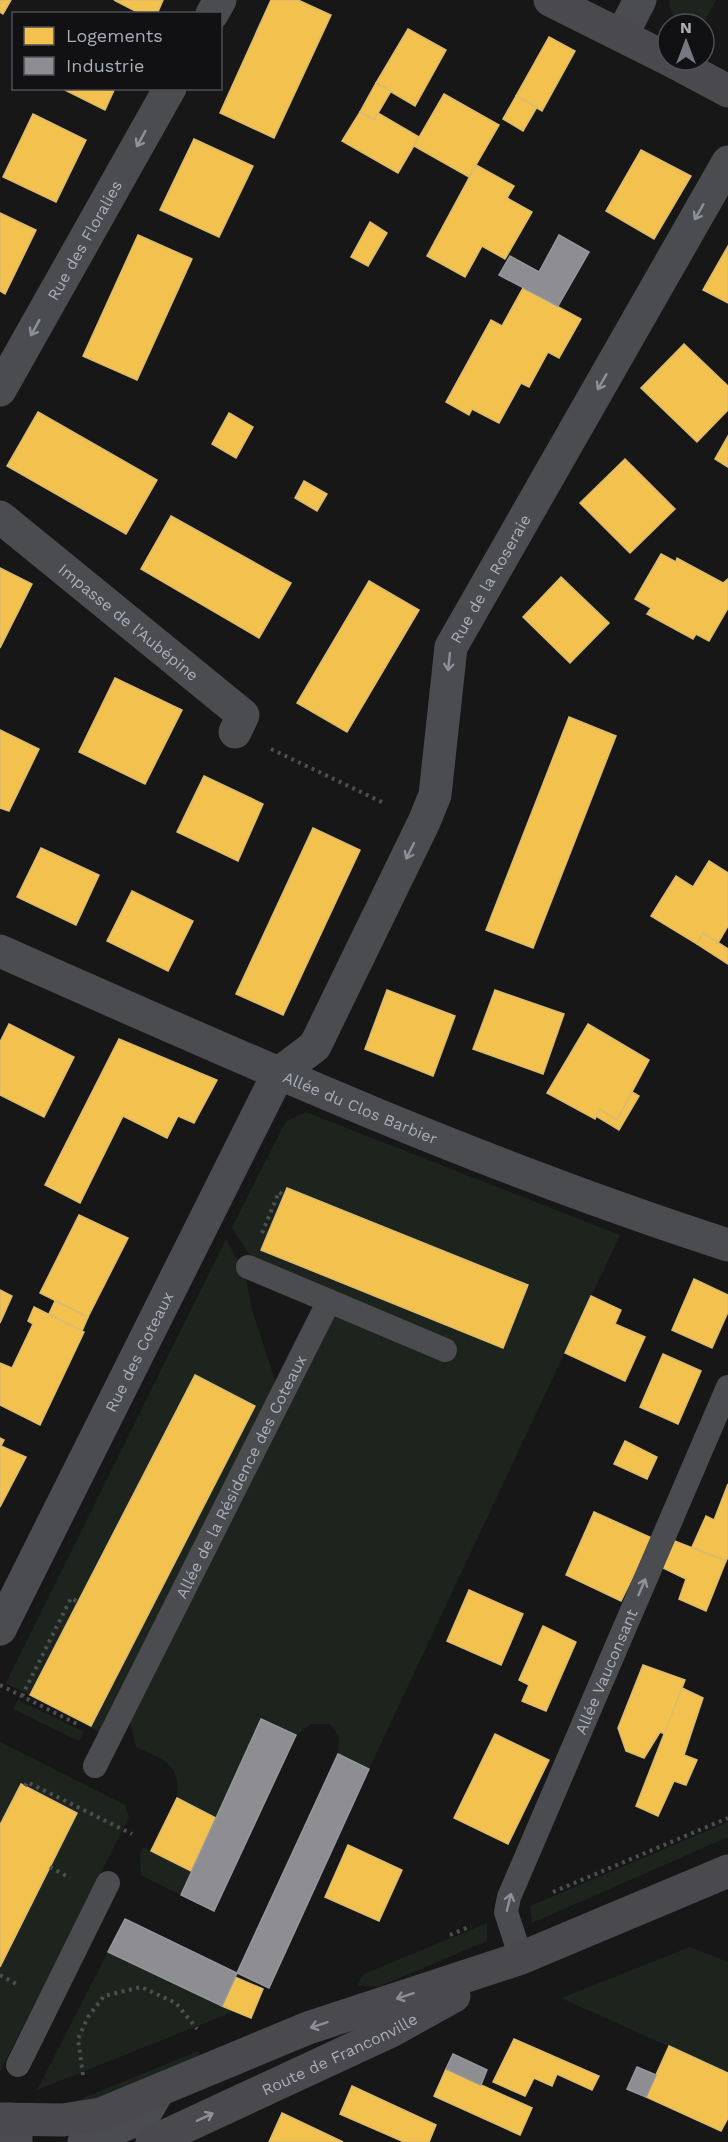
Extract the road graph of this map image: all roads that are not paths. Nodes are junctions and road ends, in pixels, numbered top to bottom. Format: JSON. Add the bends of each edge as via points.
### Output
{"nodes":[{"id":1,"x":550,"y":0,"type":"edge"},
{"id":2,"x":640,"y":0,"type":"edge"},
{"id":3,"x":622,"y":35,"type":"junction"},
{"id":4,"x":656,"y":53,"type":"edge"},
{"id":5,"x":693,"y":72,"type":"edge"},
{"id":6,"x":169,"y":90,"type":"edge"},
{"id":7,"x":728,"y":90,"type":"edge"},
{"id":8,"x":728,"y":162,"type":"edge"},
{"id":9,"x":0,"y":390,"type":"edge"},
{"id":10,"x":0,"y":517,"type":"edge"},
{"id":11,"x":235,"y":732,"type":"road end"},
{"id":12,"x":0,"y":951,"type":"edge"},
{"id":13,"x":278,"y":1074,"type":"junction"},
{"id":14,"x":728,"y":1245,"type":"edge"},
{"id":15,"x":248,"y":1267,"type":"road end"},
{"id":16,"x":329,"y":1301,"type":"junction"},
{"id":17,"x":445,"y":1350,"type":"dead end"},
{"id":18,"x":728,"y":1387,"type":"edge"},
{"id":19,"x":0,"y":1629,"type":"edge"},
{"id":20,"x":95,"y":1766,"type":"dead end"},
{"id":21,"x":728,"y":1871,"type":"edge"},
{"id":22,"x":108,"y":1883,"type":"dead end"},
{"id":23,"x":521,"y":1958,"type":"junction"},
{"id":24,"x":18,"y":2065,"type":"dead end"},
{"id":25,"x":149,"y":2123,"type":"edge"},
{"id":26,"x":8,"y":2127,"type":"edge"},
{"id":27,"x":73,"y":2131,"type":"edge"}],
"edges":[{"from":1,"to":3,"type":"main road"},
{"from":2,"to":3,"type":"street"},
{"from":3,"to":4,"type":"main road"},
{"from":5,"to":7,"type":"main road"},
{"from":6,"to":9,"type":"street","name":"Rue des Floralies","one_way":true},
{"from":8,"to":13,"type":"street","name":"Rue de la Roseraie","one_way":true,"via":[[451,647],[435,795],[315,1046]]},
{"from":10,"to":11,"type":"street","name":"Impasse de l'Aubépine","via":[[243,715]]},
{"from":12,"to":13,"type":"street","name":"Allée du Clos Barbier"},
{"from":13,"to":14,"type":"street","name":"Allée du Clos Barbier","via":[[629,1213]]},
{"from":13,"to":19,"type":"street","name":"Rue des Coteaux"},
{"from":15,"to":16,"type":"lane"},
{"from":16,"to":17,"type":"lane"},
{"from":16,"to":20,"type":"lane","name":"Allée de la Résidence des Coteaux"},
{"from":23,"to":18,"type":"lane","name":"Allée Vauconsant","one_way":true,"via":[[506,1912],[509,1897]]},
{"from":21,"to":23,"type":"main road","name":"Route de Franconville"},
{"from":22,"to":24,"type":"lane"},
{"from":25,"to":23,"type":"main road","name":"Route de Franconville","one_way":true,"via":[[391,2031]]},
{"from":23,"to":25,"type":"main road","name":"Route de Franconville","one_way":true,"via":[[308,2028]]},
{"from":25,"to":27,"type":"main road","name":"Route de Franconville","via":[[101,2114]]},
{"from":26,"to":27,"type":"main road","name":"Route de Franconville"}]}
